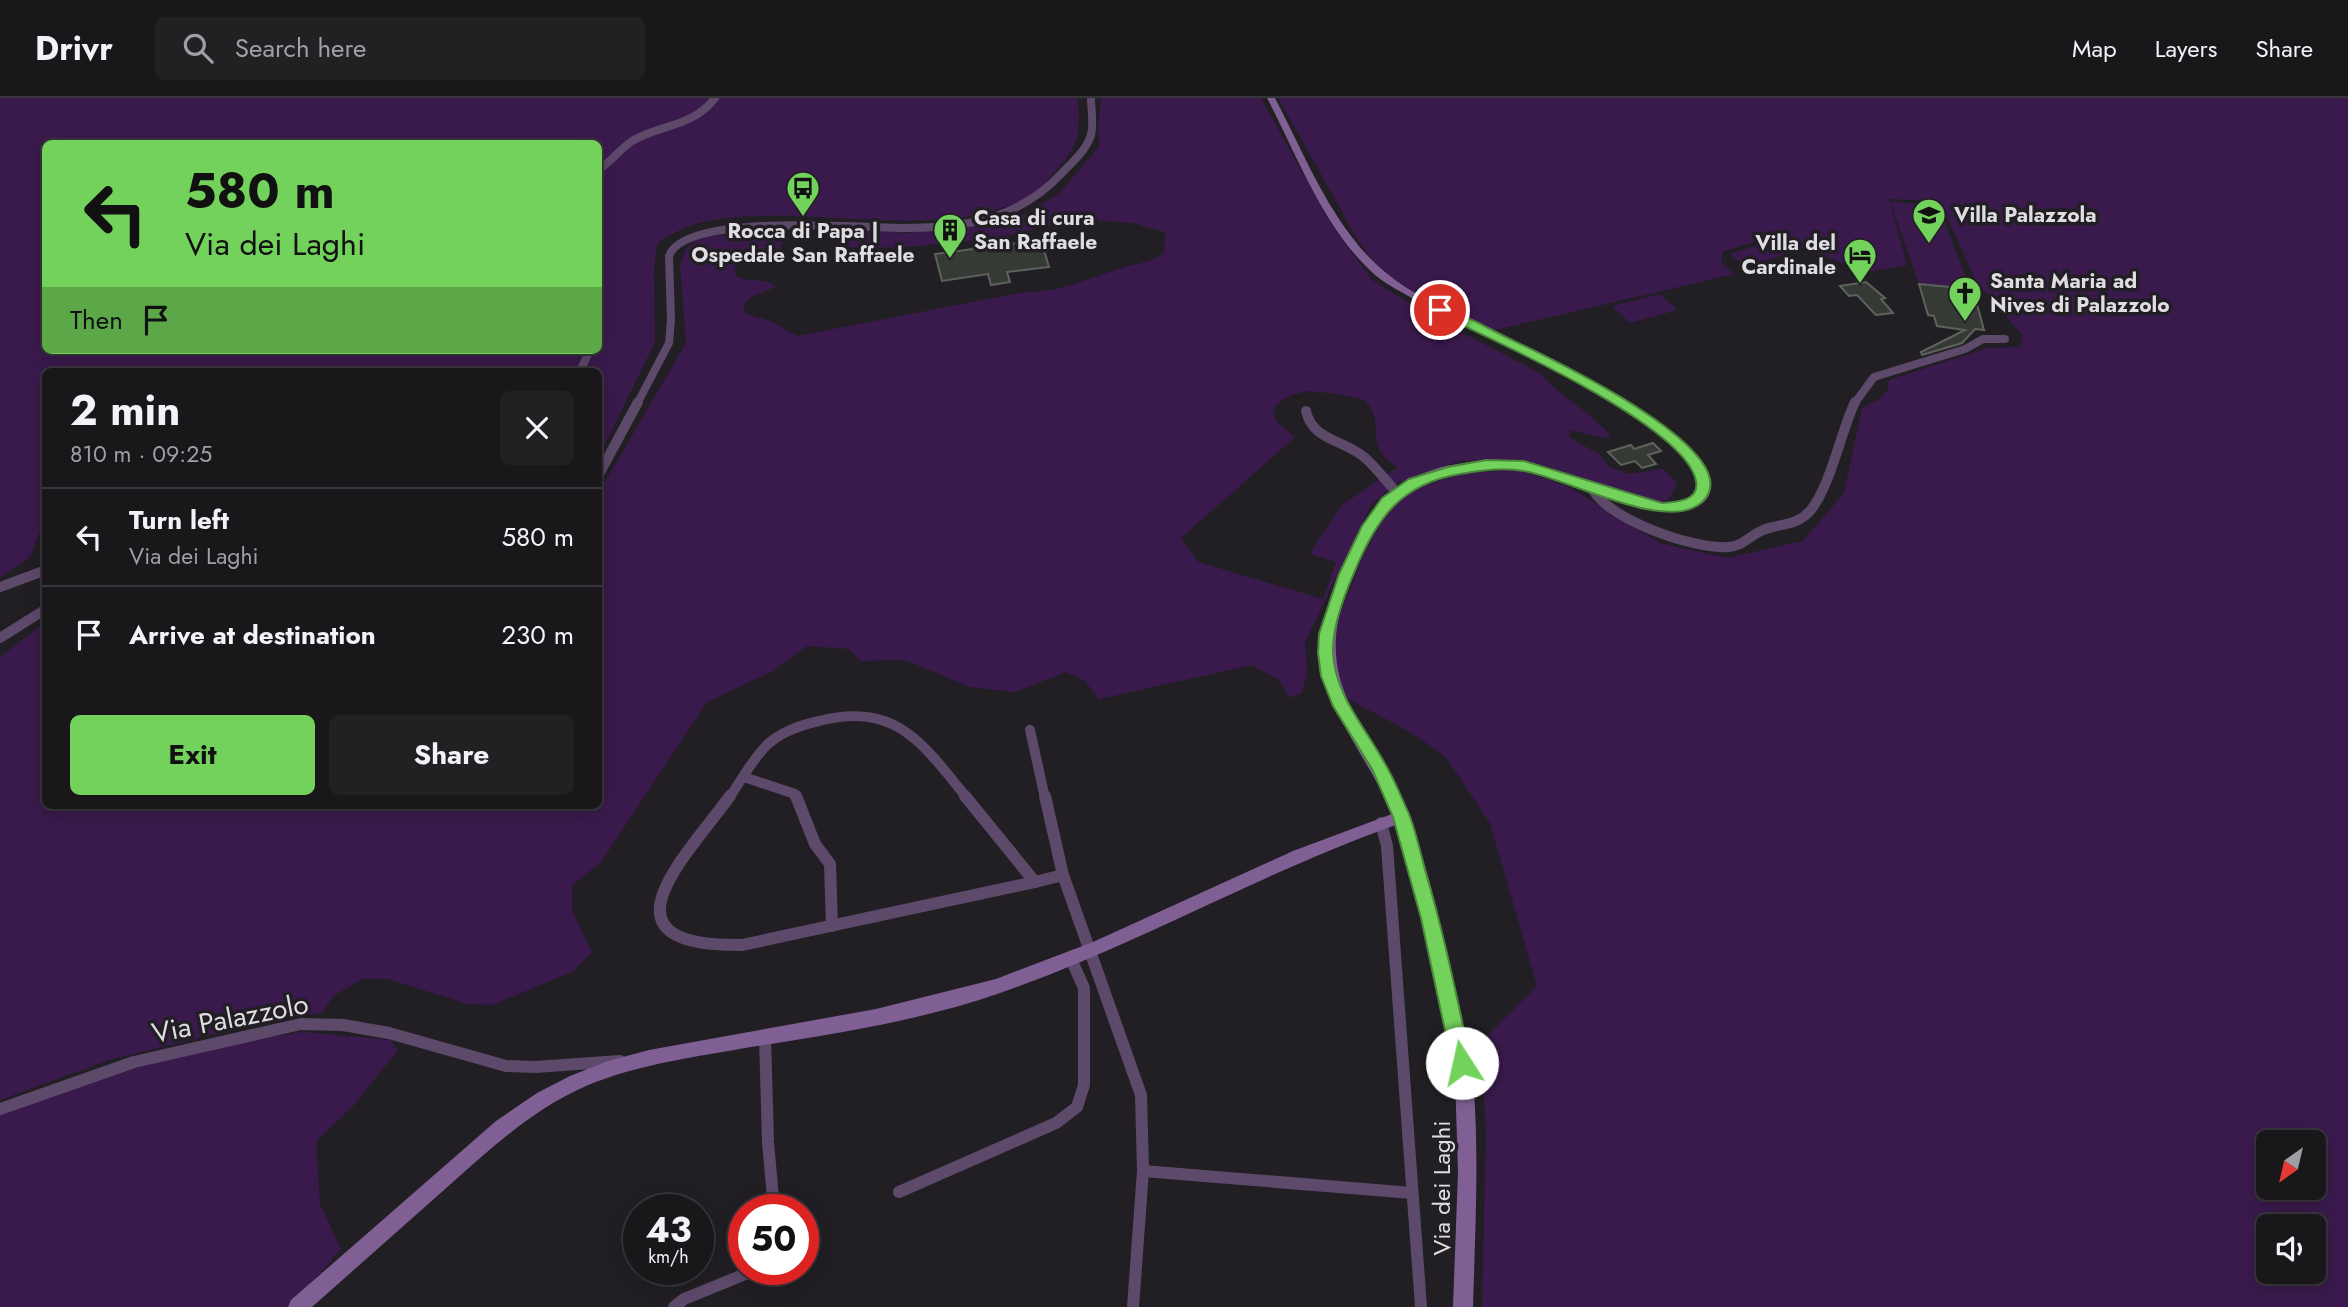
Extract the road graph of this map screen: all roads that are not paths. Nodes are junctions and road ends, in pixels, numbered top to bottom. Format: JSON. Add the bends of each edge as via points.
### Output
{"nodes":[{"id":1,"x":715,"y":98,"type":"edge"},
{"id":2,"x":1091,"y":98,"type":"edge"},
{"id":3,"x":1271,"y":98,"type":"edge"},
{"id":4,"x":602,"y":167,"type":"edge"},
{"id":5,"x":2005,"y":340,"type":"dead end"},
{"id":6,"x":1306,"y":411,"type":"dead end"},
{"id":7,"x":602,"y":468,"type":"edge"},
{"id":8,"x":1591,"y":486,"type":"junction"},
{"id":9,"x":1397,"y":493,"type":"junction"},
{"id":10,"x":42,"y":571,"type":"edge"},
{"id":11,"x":0,"y":587,"type":"edge"},
{"id":12,"x":42,"y":612,"type":"edge"},
{"id":13,"x":0,"y":638,"type":"edge"},
{"id":14,"x":1030,"y":730,"type":"dead end"},
{"id":15,"x":744,"y":777,"type":"junction"},
{"id":16,"x":1401,"y":817,"type":"junction"},
{"id":17,"x":1381,"y":823,"type":"junction"},
{"id":18,"x":1063,"y":875,"type":"junction"},
{"id":19,"x":1035,"y":882,"type":"junction"},
{"id":20,"x":832,"y":926,"type":"junction"},
{"id":21,"x":1090,"y":952,"type":"junction"},
{"id":22,"x":1071,"y":959,"type":"junction"},
{"id":23,"x":765,"y":1037,"type":"junction"},
{"id":24,"x":641,"y":1060,"type":"junction"},
{"id":25,"x":0,"y":1108,"type":"edge"},
{"id":26,"x":1143,"y":1171,"type":"junction"},
{"id":27,"x":899,"y":1192,"type":"dead end"},
{"id":28,"x":1412,"y":1193,"type":"junction"},
{"id":29,"x":773,"y":1194,"type":"edge"},
{"id":30,"x":728,"y":1281,"type":"edge"},
{"id":31,"x":298,"y":1307,"type":"edge"},
{"id":32,"x":674,"y":1307,"type":"edge"},
{"id":33,"x":1133,"y":1307,"type":"edge"},
{"id":34,"x":1421,"y":1307,"type":"edge"},
{"id":35,"x":1463,"y":1307,"type":"edge"}],
"edges":[{"from":1,"to":4,"type":"street","via":[[689,121],[633,141]]},
{"from":2,"to":7,"type":"street","via":[[1092,131],[1081,152],[1045,190],[1007,213],[932,228],[803,225],[718,230],[678,243],[668,261],[670,338]]},
{"from":3,"to":8,"type":"main road","name":"Via dei Laghi","via":[[1341,228],[1378,272],[1430,305],[1628,405],[1688,453],[1704,486],[1695,501],[1671,508],[1642,504]]},
{"from":5,"to":8,"type":"street","via":[[1983,339],[1965,349],[1874,377],[1858,394],[1810,511],[1792,524],[1761,531],[1743,544],[1707,546],[1664,536],[1606,506]]},
{"from":6,"to":9,"type":"street","via":[[1311,425],[1360,454]]},
{"from":8,"to":9,"type":"main road","name":"Via dei Laghi","via":[[1540,470],[1496,464],[1431,476]]},
{"from":9,"to":16,"type":"main road","name":"Via dei Laghi","via":[[1376,516],[1353,557],[1329,622],[1325,653],[1340,706],[1378,766]]},
{"from":10,"to":11,"type":"street"},
{"from":12,"to":13,"type":"street"},
{"from":14,"to":18,"type":"street"},
{"from":15,"to":19,"type":"street","via":[[766,746],[798,726],[833,718],[876,717],[923,744]]},
{"from":15,"to":20,"type":"street","via":[[795,794],[814,844],[830,864]]},
{"from":15,"to":20,"type":"street","via":[[667,883],[659,910],[665,927],[682,942],[733,945]]},
{"from":16,"to":17,"type":"main road"},
{"from":16,"to":35,"type":"main road","name":"Via dei Laghi","via":[[1461,1054],[1467,1145]]},
{"from":17,"to":21,"type":"main road","via":[[1250,877]]},
{"from":17,"to":28,"type":"street","via":[[1387,846]]},
{"from":18,"to":19,"type":"street"},
{"from":18,"to":21,"type":"street"},
{"from":19,"to":20,"type":"street"},
{"from":21,"to":22,"type":"main road"},
{"from":21,"to":26,"type":"street","via":[[1141,1095]]},
{"from":22,"to":23,"type":"main road","via":[[996,987],[916,1009]]},
{"from":22,"to":27,"type":"street","via":[[1084,988],[1084,1085],[1077,1107],[1056,1123]]},
{"from":23,"to":24,"type":"main road"},
{"from":23,"to":29,"type":"street"},
{"from":24,"to":25,"type":"street","name":"Via Palazzolo","via":[[506,1066],[363,1028],[294,1025],[134,1062]]},
{"from":24,"to":31,"type":"main road","via":[[581,1080],[509,1122]]},
{"from":26,"to":28,"type":"street"},
{"from":26,"to":33,"type":"street"},
{"from":28,"to":34,"type":"street"},
{"from":30,"to":32,"type":"street"}]}
